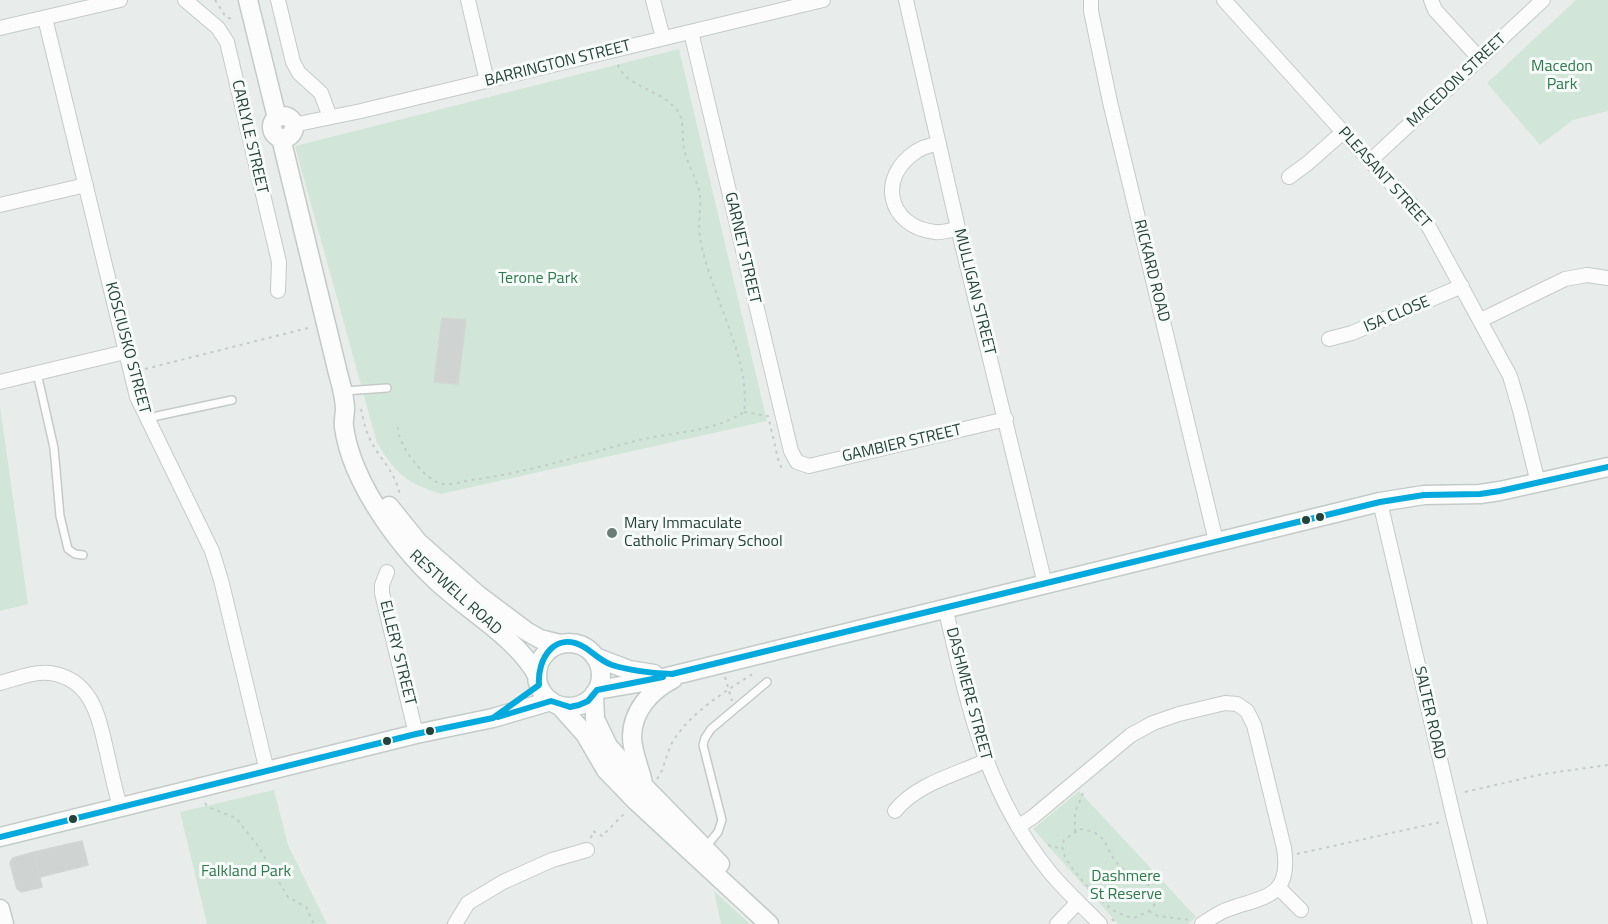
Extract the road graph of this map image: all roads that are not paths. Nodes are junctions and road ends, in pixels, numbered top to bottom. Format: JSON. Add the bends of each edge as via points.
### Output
{"nodes":[{"id":1,"x":120,"y":0,"type":"edge"},
{"id":2,"x":185,"y":0,"type":"edge"},
{"id":3,"x":248,"y":0,"type":"edge"},
{"id":4,"x":278,"y":0,"type":"edge"},
{"id":5,"x":468,"y":0,"type":"edge"},
{"id":6,"x":653,"y":0,"type":"edge"},
{"id":7,"x":823,"y":0,"type":"edge"},
{"id":8,"x":906,"y":0,"type":"edge"},
{"id":9,"x":1091,"y":0,"type":"edge"},
{"id":10,"x":1224,"y":0,"type":"edge"},
{"id":11,"x":1431,"y":0,"type":"edge"},
{"id":12,"x":1543,"y":0,"type":"edge"},
{"id":13,"x":45,"y":18,"type":"junction"},
{"id":14,"x":0,"y":28,"type":"edge"},
{"id":15,"x":691,"y":32,"type":"junction"},
{"id":16,"x":663,"y":38,"type":"junction"},
{"id":17,"x":1480,"y":59,"type":"junction"},
{"id":18,"x":487,"y":81,"type":"junction"},
{"id":19,"x":330,"y":117,"type":"junction"},
{"id":20,"x":284,"y":127,"type":"junction"},
{"id":21,"x":1343,"y":132,"type":"junction"},
{"id":22,"x":939,"y":143,"type":"junction"},
{"id":23,"x":1370,"y":161,"type":"junction"},
{"id":24,"x":1289,"y":177,"type":"dead end"},
{"id":25,"x":86,"y":185,"type":"junction"},
{"id":26,"x":0,"y":205,"type":"edge"},
{"id":27,"x":958,"y":228,"type":"junction"},
{"id":28,"x":1608,"y":278,"type":"edge"},
{"id":29,"x":1462,"y":286,"type":"junction"},
{"id":30,"x":278,"y":291,"type":"dead end"},
{"id":31,"x":1481,"y":320,"type":"junction"},
{"id":32,"x":1329,"y":339,"type":"dead end"},
{"id":33,"x":125,"y":352,"type":"junction"},
{"id":34,"x":37,"y":373,"type":"junction"},
{"id":35,"x":0,"y":382,"type":"edge"},
{"id":36,"x":387,"y":387,"type":"dead end"},
{"id":37,"x":348,"y":396,"type":"junction"},
{"id":38,"x":232,"y":400,"type":"dead end"},
{"id":39,"x":1006,"y":419,"type":"junction"},
{"id":40,"x":147,"y":420,"type":"junction"},
{"id":41,"x":797,"y":462,"type":"joint"},
{"id":42,"x":1608,"y":467,"type":"edge"},
{"id":43,"x":1538,"y":483,"type":"junction"},
{"id":44,"x":1380,"y":502,"type":"junction"},
{"id":45,"x":1216,"y":541,"type":"junction"},
{"id":46,"x":83,"y":555,"type":"dead end"},
{"id":47,"x":387,"y":572,"type":"dead end"},
{"id":48,"x":1045,"y":584,"type":"junction"},
{"id":49,"x":945,"y":607,"type":"junction"},
{"id":50,"x":560,"y":644,"type":"junction"},
{"id":51,"x":595,"y":657,"type":"junction"},
{"id":52,"x":697,"y":668,"type":"junction"},
{"id":53,"x":672,"y":674,"type":"junction"},
{"id":54,"x":538,"y":680,"type":"junction"},
{"id":55,"x":767,"y":682,"type":"dead end"},
{"id":56,"x":0,"y":683,"type":"edge"},
{"id":57,"x":596,"y":692,"type":"junction"},
{"id":58,"x":555,"y":704,"type":"junction"},
{"id":59,"x":494,"y":718,"type":"junction"},
{"id":60,"x":416,"y":734,"type":"junction"},
{"id":61,"x":986,"y":761,"type":"junction"},
{"id":62,"x":267,"y":771,"type":"junction"},
{"id":63,"x":649,"y":785,"type":"junction"},
{"id":64,"x":120,"y":807,"type":"junction"},
{"id":65,"x":895,"y":811,"type":"dead end"},
{"id":66,"x":1018,"y":827,"type":"junction"},
{"id":67,"x":0,"y":837,"type":"edge"},
{"id":68,"x":587,"y":850,"type":"road end"},
{"id":69,"x":700,"y":852,"type":"junction"},
{"id":70,"x":1278,"y":887,"type":"junction"},
{"id":71,"x":1078,"y":902,"type":"junction"},
{"id":72,"x":0,"y":909,"type":"edge"},
{"id":73,"x":1301,"y":910,"type":"dead end"},
{"id":74,"x":1203,"y":923,"type":"edge"},
{"id":75,"x":4,"y":924,"type":"edge"},
{"id":76,"x":454,"y":924,"type":"edge"},
{"id":77,"x":768,"y":924,"type":"edge"},
{"id":78,"x":780,"y":924,"type":"edge"},
{"id":79,"x":1057,"y":924,"type":"edge"},
{"id":80,"x":1100,"y":924,"type":"edge"},
{"id":81,"x":1480,"y":924,"type":"edge"}],
"edges":[{"from":1,"to":13,"type":"street"},
{"from":2,"to":30,"type":"street","name":"CARLYLE STREET","via":[[218,28],[226,42],[279,262]]},
{"from":3,"to":20,"type":"main road","name":"RESTWELL ROAD"},
{"from":4,"to":19,"type":"street","via":[[293,62],[321,93]]},
{"from":5,"to":18,"type":"street"},
{"from":6,"to":16,"type":"street"},
{"from":7,"to":15,"type":"street","name":"BARRINGTON STREET"},
{"from":8,"to":22,"type":"street","name":"MULLIGAN STREET"},
{"from":9,"to":45,"type":"street","name":"RICKARD ROAD","via":[[1110,102]]},
{"from":10,"to":21,"type":"street","name":"PLEASANT STREET"},
{"from":11,"to":17,"type":"street","via":[[1435,10]]},
{"from":12,"to":17,"type":"street","name":"MACEDON STREET"},
{"from":13,"to":14,"type":"street"},
{"from":13,"to":25,"type":"street","name":"KOSCIUSKO STREET"},
{"from":15,"to":16,"type":"street","name":"BARRINGTON STREET"},
{"from":15,"to":41,"type":"street","name":"GARNET STREET","via":[[790,451]]},
{"from":16,"to":18,"type":"street","name":"BARRINGTON STREET"},
{"from":17,"to":23,"type":"street","name":"MACEDON STREET"},
{"from":18,"to":19,"type":"street","name":"BARRINGTON STREET"},
{"from":19,"to":20,"type":"street","name":"BARRINGTON STREET"},
{"from":20,"to":37,"type":"main road","name":"RESTWELL ROAD"},
{"from":21,"to":23,"type":"street","name":"PLEASANT STREET"},
{"from":21,"to":24,"type":"street"},
{"from":22,"to":27,"type":"street","name":"MULLIGAN STREET"},
{"from":22,"to":27,"type":"street","via":[[919,149],[898,168],[891,183],[893,199],[901,216],[915,227],[937,232]]},
{"from":23,"to":29,"type":"street","name":"PLEASANT STREET","via":[[1430,229]]},
{"from":25,"to":26,"type":"street"},
{"from":25,"to":33,"type":"street","name":"KOSCIUSKO STREET"},
{"from":27,"to":39,"type":"street","name":"MULLIGAN STREET"},
{"from":28,"to":31,"type":"street","via":[[1587,275],[1565,279]]},
{"from":29,"to":31,"type":"street","name":"PLEASANT STREET"},
{"from":29,"to":32,"type":"street","name":"ISA CLOSE"},
{"from":31,"to":43,"type":"street","name":"PLEASANT STREET","via":[[1510,376]]},
{"from":33,"to":34,"type":"street"},
{"from":33,"to":40,"type":"street","name":"KOSCIUSKO STREET"},
{"from":34,"to":35,"type":"street"},
{"from":34,"to":46,"type":"lane","via":[[54,447],[65,538],[68,549]]},
{"from":36,"to":37,"type":"lane"},
{"from":37,"to":50,"type":"main road","name":"RESTWELL ROAD","via":[[381,491],[418,542],[512,622],[540,639]]},
{"from":37,"to":54,"type":"main road","name":"RESTWELL ROAD","via":[[344,426],[349,449],[370,498],[390,528],[423,568],[524,654]]},
{"from":38,"to":40,"type":"lane"},
{"from":39,"to":41,"type":"street","name":"GAMBIER STREET","via":[[809,466]]},
{"from":39,"to":48,"type":"street","name":"MULLIGAN STREET"},
{"from":40,"to":62,"type":"street","name":"KOSCIUSKO STREET","via":[[212,551]]},
{"from":42,"to":43,"type":"main road"},
{"from":43,"to":44,"type":"main road","via":[[1480,494],[1424,495]]},
{"from":44,"to":45,"type":"main road"},
{"from":44,"to":81,"type":"street","name":"SALTER ROAD"},
{"from":45,"to":48,"type":"main road"},
{"from":47,"to":60,"type":"street","name":"ELLERY STREET","via":[[382,593]]},
{"from":48,"to":49,"type":"main road"},
{"from":49,"to":52,"type":"main road"},
{"from":49,"to":61,"type":"street","name":"DASHMERE STREET","via":[[968,707]]},
{"from":50,"to":51,"type":"main road","via":[[580,645]]},
{"from":50,"to":54,"type":"main road","via":[[544,655]]},
{"from":51,"to":53,"type":"main road","via":[[628,670]]},
{"from":51,"to":57,"type":"main road","via":[[601,676]]},
{"from":52,"to":53,"type":"main road"},
{"from":52,"to":63,"type":"main road","via":[[664,684],[645,700],[635,718],[632,737]]},
{"from":53,"to":57,"type":"main road"},
{"from":54,"to":58,"type":"main road","via":[[544,695]]},
{"from":54,"to":59,"type":"main road","via":[[526,696]]},
{"from":55,"to":69,"type":"lane","via":[[705,738],[703,745],[722,820],[718,832]]},
{"from":56,"to":64,"type":"street","via":[[49,673],[79,686],[97,713]]},
{"from":57,"to":58,"type":"main road","via":[[579,705]]},
{"from":57,"to":63,"type":"main road","via":[[595,719],[608,746]]},
{"from":58,"to":59,"type":"main road"},
{"from":58,"to":69,"type":"main road","via":[[585,734],[606,770],[642,808]]},
{"from":59,"to":60,"type":"main road"},
{"from":60,"to":62,"type":"main road"},
{"from":61,"to":65,"type":"street","via":[[917,791]]},
{"from":61,"to":66,"type":"street","name":"DASHMERE STREET"},
{"from":62,"to":64,"type":"main road"},
{"from":63,"to":69,"type":"main road"},
{"from":64,"to":67,"type":"main road"},
{"from":66,"to":70,"type":"street","via":[[1131,735],[1179,714],[1225,703],[1238,704],[1254,725],[1286,857],[1287,867]]},
{"from":66,"to":71,"type":"street","name":"DASHMERE STREET","via":[[1049,871]]},
{"from":68,"to":76,"type":"street","via":[[552,860],[503,882],[468,903]]},
{"from":69,"to":77,"type":"main road"},
{"from":69,"to":78,"type":"main road"},
{"from":70,"to":73,"type":"street"},
{"from":70,"to":74,"type":"street","via":[[1268,896],[1224,910]]},
{"from":71,"to":79,"type":"street"},
{"from":71,"to":80,"type":"street","name":"DASHMERE STREET"},
{"from":72,"to":75,"type":"main road"}]}
